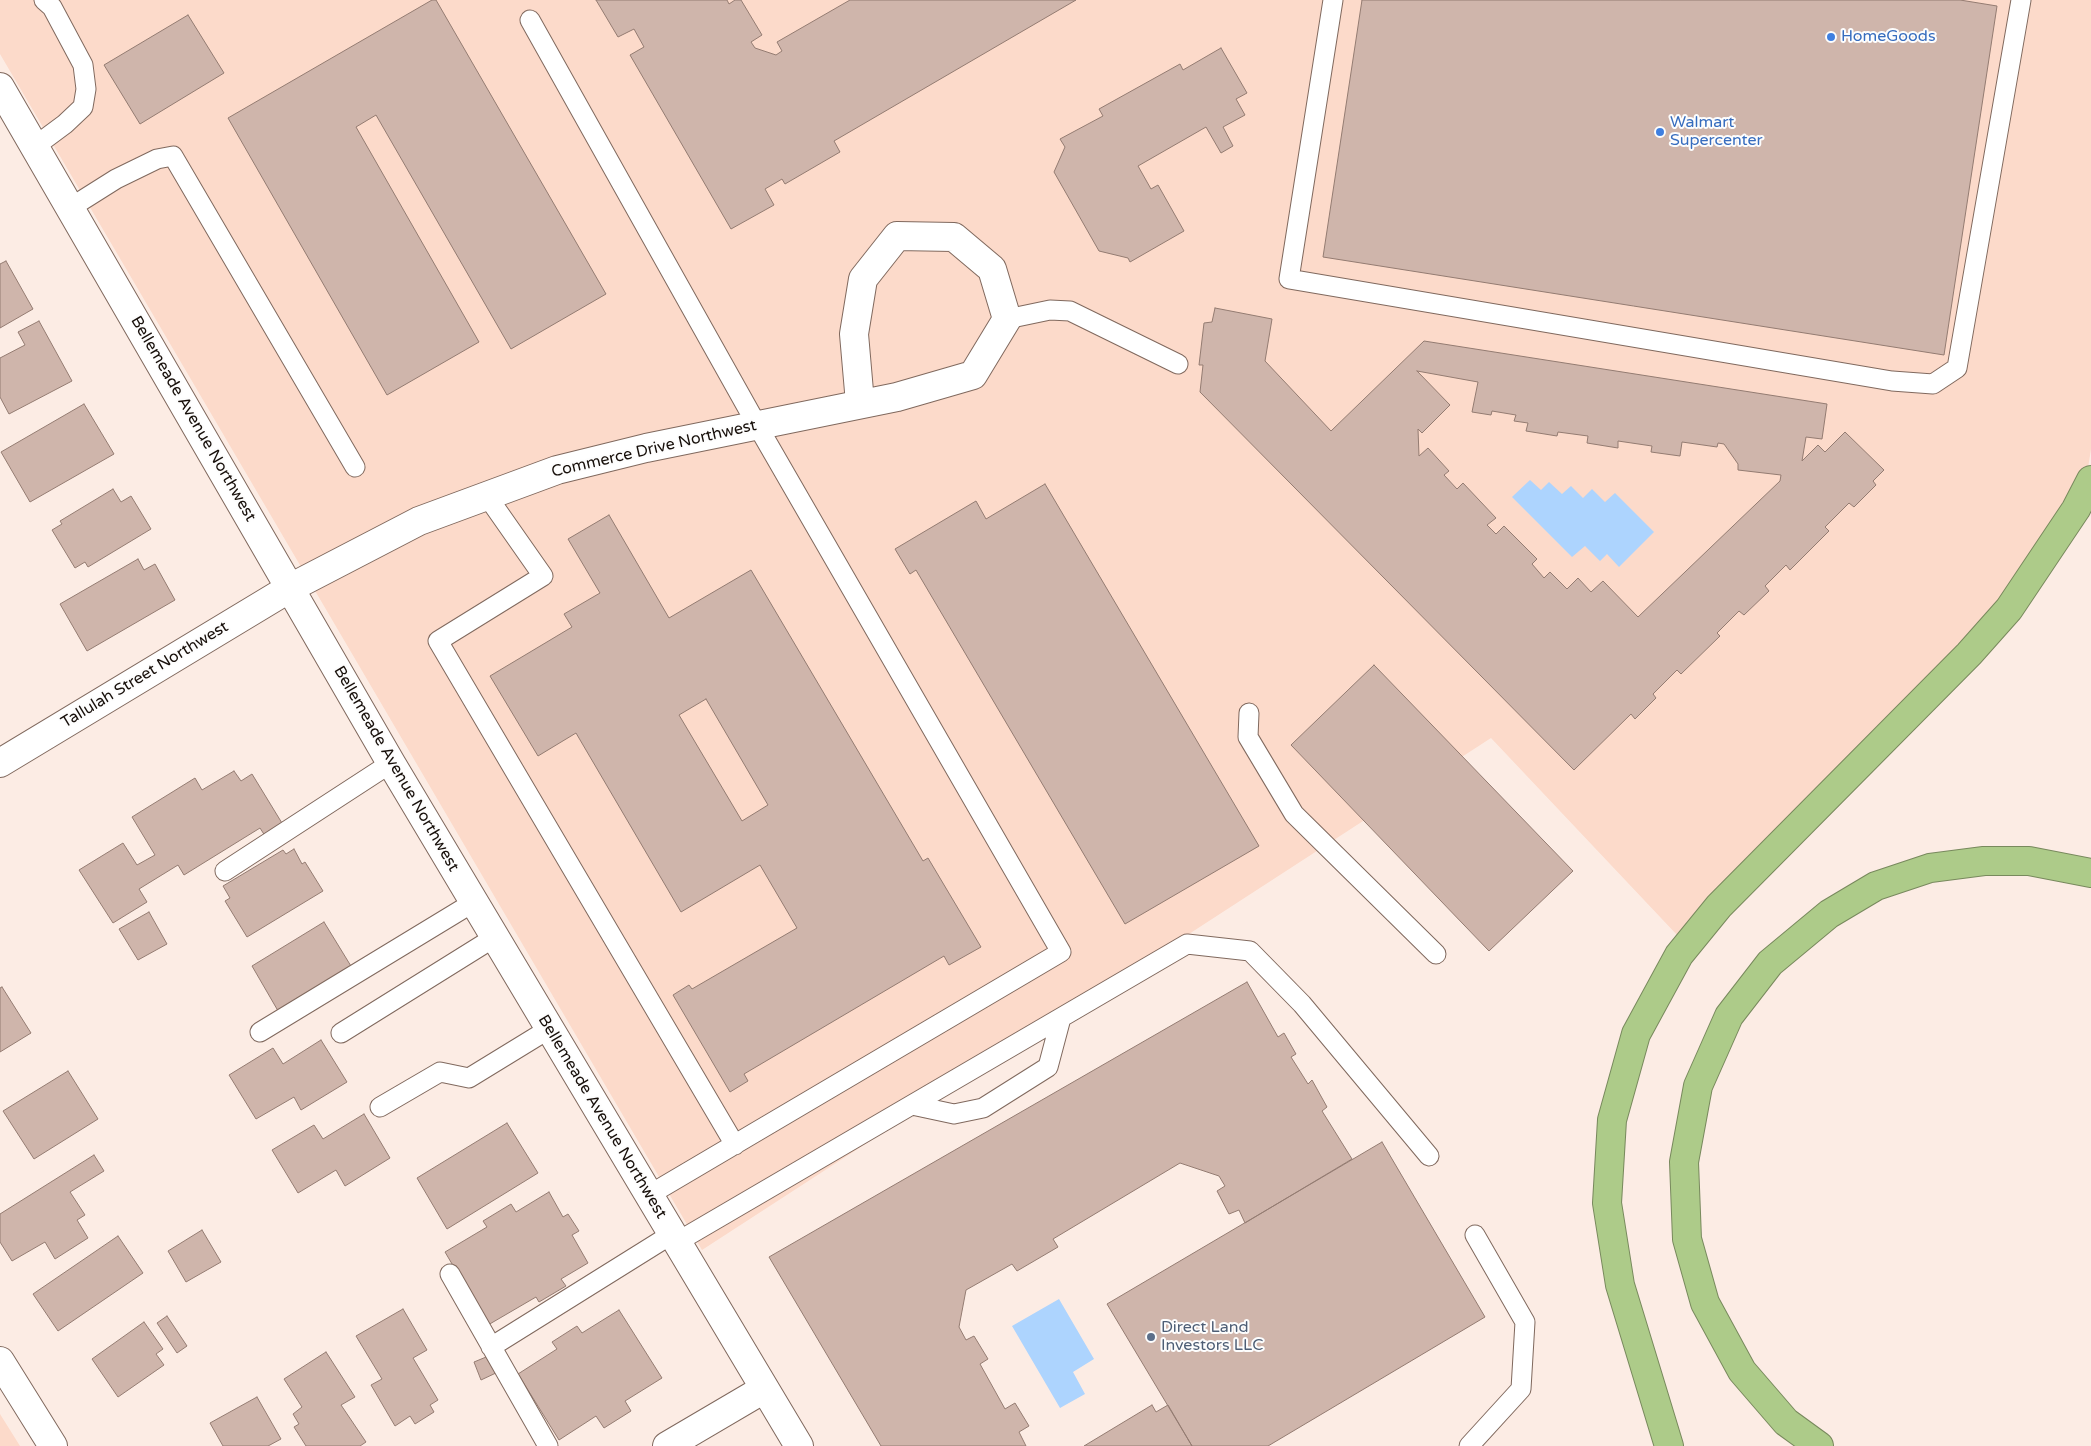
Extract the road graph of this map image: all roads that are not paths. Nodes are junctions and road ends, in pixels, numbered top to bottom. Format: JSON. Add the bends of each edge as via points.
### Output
{"nodes":[{"id":1,"x":44,"y":0,"type":"edge"},
{"id":2,"x":1333,"y":0,"type":"edge"},
{"id":3,"x":2021,"y":0,"type":"edge"},
{"id":4,"x":530,"y":20,"type":"dead end"},
{"id":5,"x":0,"y":87,"type":"edge"},
{"id":6,"x":34,"y":146,"type":"junction"},
{"id":7,"x":70,"y":208,"type":"junction"},
{"id":8,"x":1007,"y":318,"type":"junction"},
{"id":9,"x":1178,"y":364,"type":"dead end"},
{"id":10,"x":860,"y":403,"type":"junction"},
{"id":11,"x":757,"y":425,"type":"junction"},
{"id":12,"x":355,"y":467,"type":"dead end"},
{"id":13,"x":2091,"y":480,"type":"edge"},
{"id":14,"x":487,"y":496,"type":"junction"},
{"id":15,"x":290,"y":588,"type":"junction"},
{"id":16,"x":1249,"y":713,"type":"dead end"},
{"id":17,"x":0,"y":762,"type":"edge"},
{"id":18,"x":391,"y":763,"type":"junction"},
{"id":19,"x":225,"y":872,"type":"dead end"},
{"id":20,"x":2091,"y":873,"type":"edge"},
{"id":21,"x":474,"y":902,"type":"junction"},
{"id":22,"x":495,"y":937,"type":"junction"},
{"id":23,"x":1436,"y":954,"type":"dead end"},
{"id":24,"x":1061,"y":1018,"type":"junction"},
{"id":25,"x":550,"y":1029,"type":"junction"},
{"id":26,"x":260,"y":1032,"type":"dead end"},
{"id":27,"x":341,"y":1033,"type":"dead end"},
{"id":28,"x":912,"y":1104,"type":"junction"},
{"id":29,"x":380,"y":1107,"type":"dead end"},
{"id":30,"x":735,"y":1145,"type":"junction"},
{"id":31,"x":1429,"y":1156,"type":"dead end"},
{"id":32,"x":649,"y":1195,"type":"junction"},
{"id":33,"x":1475,"y":1234,"type":"dead end"},
{"id":34,"x":675,"y":1238,"type":"junction"},
{"id":35,"x":450,"y":1274,"type":"dead end"},
{"id":36,"x":492,"y":1347,"type":"junction"},
{"id":37,"x":0,"y":1361,"type":"edge"},
{"id":38,"x":764,"y":1389,"type":"junction"},
{"id":39,"x":52,"y":1446,"type":"edge"},
{"id":40,"x":548,"y":1446,"type":"edge"},
{"id":41,"x":667,"y":1446,"type":"edge"},
{"id":42,"x":799,"y":1446,"type":"edge"},
{"id":43,"x":1469,"y":1446,"type":"edge"},
{"id":44,"x":1669,"y":1446,"type":"edge"},
{"id":45,"x":1819,"y":1446,"type":"edge"}],
"edges":[{"from":1,"to":6,"type":"lane","via":[[52,7],[83,65],[86,89],[83,107]]},
{"from":2,"to":3,"type":"lane","via":[[1289,279],[1892,382],[1933,384],[1957,368]]},
{"from":4,"to":11,"type":"lane"},
{"from":5,"to":6,"type":"street","name":"Bellemeade Avenue Northwest"},
{"from":6,"to":7,"type":"street","name":"Bellemeade Avenue Northwest"},
{"from":7,"to":12,"type":"lane","via":[[116,179],[157,159],[174,156]]},
{"from":7,"to":15,"type":"street","name":"Bellemeade Avenue Northwest"},
{"from":8,"to":9,"type":"lane","via":[[1050,310],[1070,312]]},
{"from":8,"to":10,"type":"street","name":"Commerce Drive Northwest","via":[[973,376]]},
{"from":8,"to":10,"type":"street","via":[[992,269],[954,237],[897,236],[863,279],[854,334]]},
{"from":10,"to":11,"type":"street","name":"Commerce Drive Northwest"},
{"from":11,"to":14,"type":"street","name":"Commerce Drive Northwest","via":[[557,470]]},
{"from":11,"to":30,"type":"lane","via":[[1061,952]]},
{"from":13,"to":44,"type":"highway","via":[[2076,509],[2009,609],[1969,654],[1719,906],[1679,955],[1636,1034],[1612,1120],[1607,1202],[1620,1285]]},
{"from":14,"to":15,"type":"street","name":"Commerce Drive Northwest","via":[[419,521]]},
{"from":14,"to":30,"type":"lane","via":[[543,576],[438,641]]},
{"from":15,"to":17,"type":"street","name":"Tallulah Street Northwest"},
{"from":15,"to":18,"type":"street","name":"Bellemeade Avenue Northwest"},
{"from":16,"to":23,"type":"lane","via":[[1248,737],[1294,814]]},
{"from":18,"to":19,"type":"lane"},
{"from":18,"to":21,"type":"street","name":"Bellemeade Avenue Northwest"},
{"from":20,"to":45,"type":"highway","via":[[2029,861],[1984,861],[1930,868],[1876,886],[1829,914],[1770,963],[1729,1016],[1698,1086],[1694,1105],[1684,1162],[1687,1239],[1705,1303],[1742,1372],[1786,1422]]},
{"from":21,"to":22,"type":"street","name":"Bellemeade Avenue Northwest"},
{"from":21,"to":26,"type":"lane"},
{"from":22,"to":25,"type":"street","name":"Bellemeade Avenue Northwest"},
{"from":22,"to":27,"type":"lane"},
{"from":24,"to":28,"type":"lane"},
{"from":24,"to":28,"type":"lane","via":[[1048,1067],[983,1108],[954,1114]]},
{"from":24,"to":31,"type":"lane","via":[[1187,944],[1250,951],[1302,1004]]},
{"from":25,"to":29,"type":"lane","via":[[469,1078],[440,1072]]},
{"from":25,"to":32,"type":"street","name":"Bellemeade Avenue Northwest"},
{"from":28,"to":34,"type":"lane"},
{"from":30,"to":32,"type":"lane"},
{"from":32,"to":34,"type":"street","name":"Bellemeade Avenue Northwest"},
{"from":33,"to":43,"type":"lane","via":[[1525,1322],[1521,1389]]},
{"from":34,"to":36,"type":"lane"},
{"from":34,"to":38,"type":"street","name":"Bellemeade Avenue Northwest"},
{"from":35,"to":36,"type":"lane"},
{"from":36,"to":40,"type":"lane"},
{"from":37,"to":39,"type":"street"},
{"from":38,"to":41,"type":"street"},
{"from":38,"to":42,"type":"street","name":"Bellemeade Avenue Northwest"}]}
